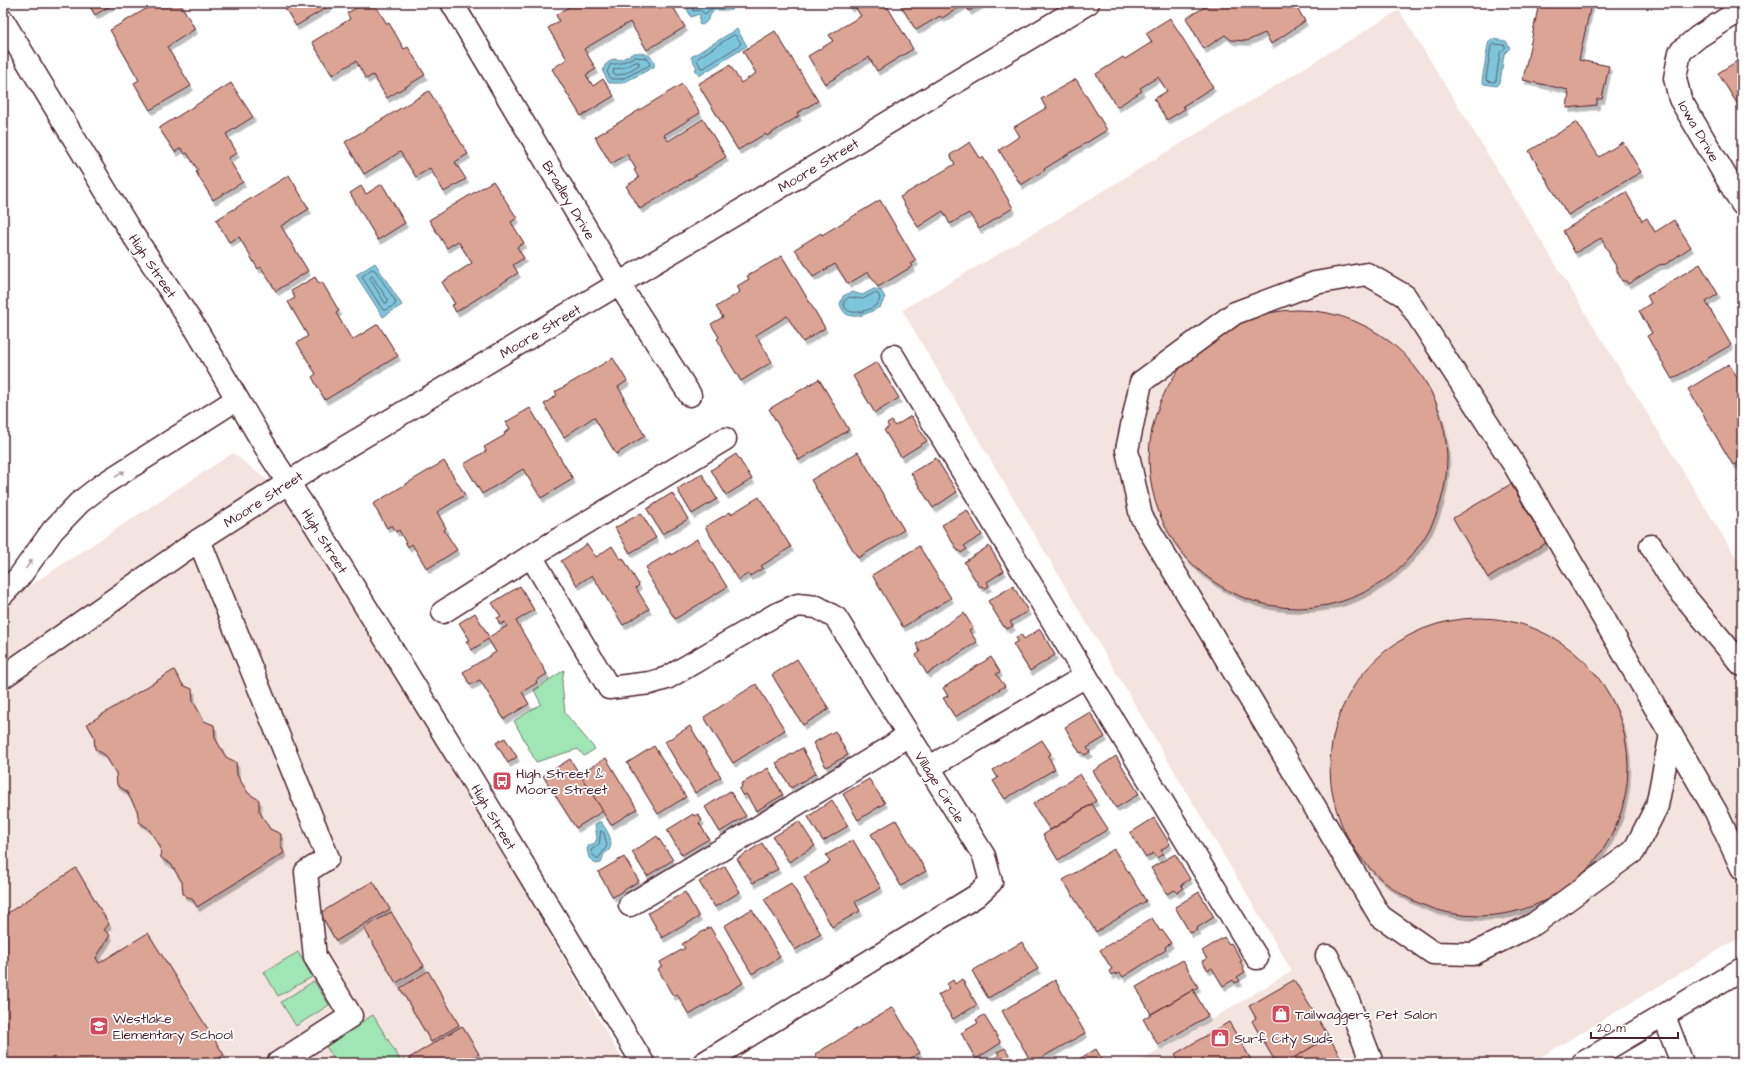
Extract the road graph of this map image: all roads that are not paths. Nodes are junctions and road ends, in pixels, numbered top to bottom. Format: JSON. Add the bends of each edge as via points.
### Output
{"nodes":[{"id":1,"x":452,"y":3,"type":"edge"},
{"id":2,"x":1088,"y":3,"type":"edge"},
{"id":3,"x":1742,"y":9,"type":"edge"},
{"id":4,"x":3,"y":21,"type":"edge"},
{"id":5,"x":1742,"y":204,"type":"edge"},
{"id":6,"x":619,"y":284,"type":"junction"},
{"id":7,"x":893,"y":356,"type":"dead end"},
{"id":8,"x":690,"y":395,"type":"dead end"},
{"id":9,"x":237,"y":399,"type":"junction"},
{"id":10,"x":725,"y":439,"type":"dead end"},
{"id":11,"x":288,"y":482,"type":"junction"},
{"id":12,"x":199,"y":540,"type":"junction"},
{"id":13,"x":1651,"y":546,"type":"dead end"},
{"id":14,"x":531,"y":556,"type":"junction"},
{"id":15,"x":3,"y":594,"type":"edge"},
{"id":16,"x":443,"y":612,"type":"dead end"},
{"id":17,"x":1742,"y":665,"type":"edge"},
{"id":18,"x":1086,"y":676,"type":"junction"},
{"id":19,"x":3,"y":677,"type":"edge"},
{"id":20,"x":1671,"y":734,"type":"junction"},
{"id":21,"x":908,"y":735,"type":"junction"},
{"id":22,"x":928,"y":768,"type":"junction"},
{"id":23,"x":1742,"y":868,"type":"edge"},
{"id":24,"x":630,"y":905,"type":"dead end"},
{"id":25,"x":1327,"y":956,"type":"dead end"},
{"id":26,"x":1257,"y":958,"type":"dead end"},
{"id":27,"x":1742,"y":969,"type":"edge"},
{"id":28,"x":1664,"y":1016,"type":"junction"},
{"id":29,"x":278,"y":1063,"type":"edge"},
{"id":30,"x":643,"y":1063,"type":"edge"},
{"id":31,"x":704,"y":1063,"type":"edge"},
{"id":32,"x":1372,"y":1063,"type":"edge"},
{"id":33,"x":1583,"y":1063,"type":"edge"},
{"id":34,"x":1682,"y":1063,"type":"edge"}],
"edges":[{"from":1,"to":6,"type":"street","name":"Bradley Drive"},
{"from":2,"to":6,"type":"street","name":"Moore Street"},
{"from":3,"to":5,"type":"street","name":"Iowa Drive","via":[[1698,37],[1680,52],[1675,78],[1680,99]]},
{"from":4,"to":9,"type":"street","name":"High Street","via":[[129,229],[196,329]]},
{"from":6,"to":8,"type":"street","name":"Bradley Drive"},
{"from":6,"to":11,"type":"street","name":"Moore Street"},
{"from":7,"to":18,"type":"street"},
{"from":9,"to":11,"type":"street","name":"High Street"},
{"from":15,"to":9,"type":"street","one_way":true,"via":[[20,576],[53,530],[79,503],[102,485]]},
{"from":10,"to":14,"type":"street"},
{"from":11,"to":12,"type":"street","name":"Moore Street"},
{"from":11,"to":30,"type":"street","name":"High Street"},
{"from":12,"to":19,"type":"street","name":"Moore Street"},
{"from":12,"to":29,"type":"street","via":[[328,858],[306,872],[315,957],[351,1016]]},
{"from":13,"to":17,"type":"street","via":[[1676,585]]},
{"from":14,"to":16,"type":"street"},
{"from":14,"to":21,"type":"street","name":"Village Circle","via":[[609,688],[650,683],[666,678],[775,615],[798,605],[817,607],[836,618]]},
{"from":18,"to":22,"type":"street"},
{"from":18,"to":26,"type":"street"},
{"from":20,"to":20,"type":"street","via":[[1515,466],[1405,296],[1367,274],[1315,283],[1235,313],[1141,382],[1128,450],[1141,516],[1380,916],[1433,953],[1473,954],[1534,924],[1634,851],[1657,806]]},
{"from":20,"to":23,"type":"street","via":[[1716,812]]},
{"from":21,"to":22,"type":"street","name":"Village Circle"},
{"from":21,"to":24,"type":"street"},
{"from":22,"to":31,"type":"street","name":"Village Circle","via":[[984,856],[991,882],[976,896]]},
{"from":25,"to":32,"type":"street","via":[[1349,1003]]},
{"from":27,"to":28,"type":"street"},
{"from":28,"to":33,"type":"street"},
{"from":28,"to":34,"type":"street"}]}
